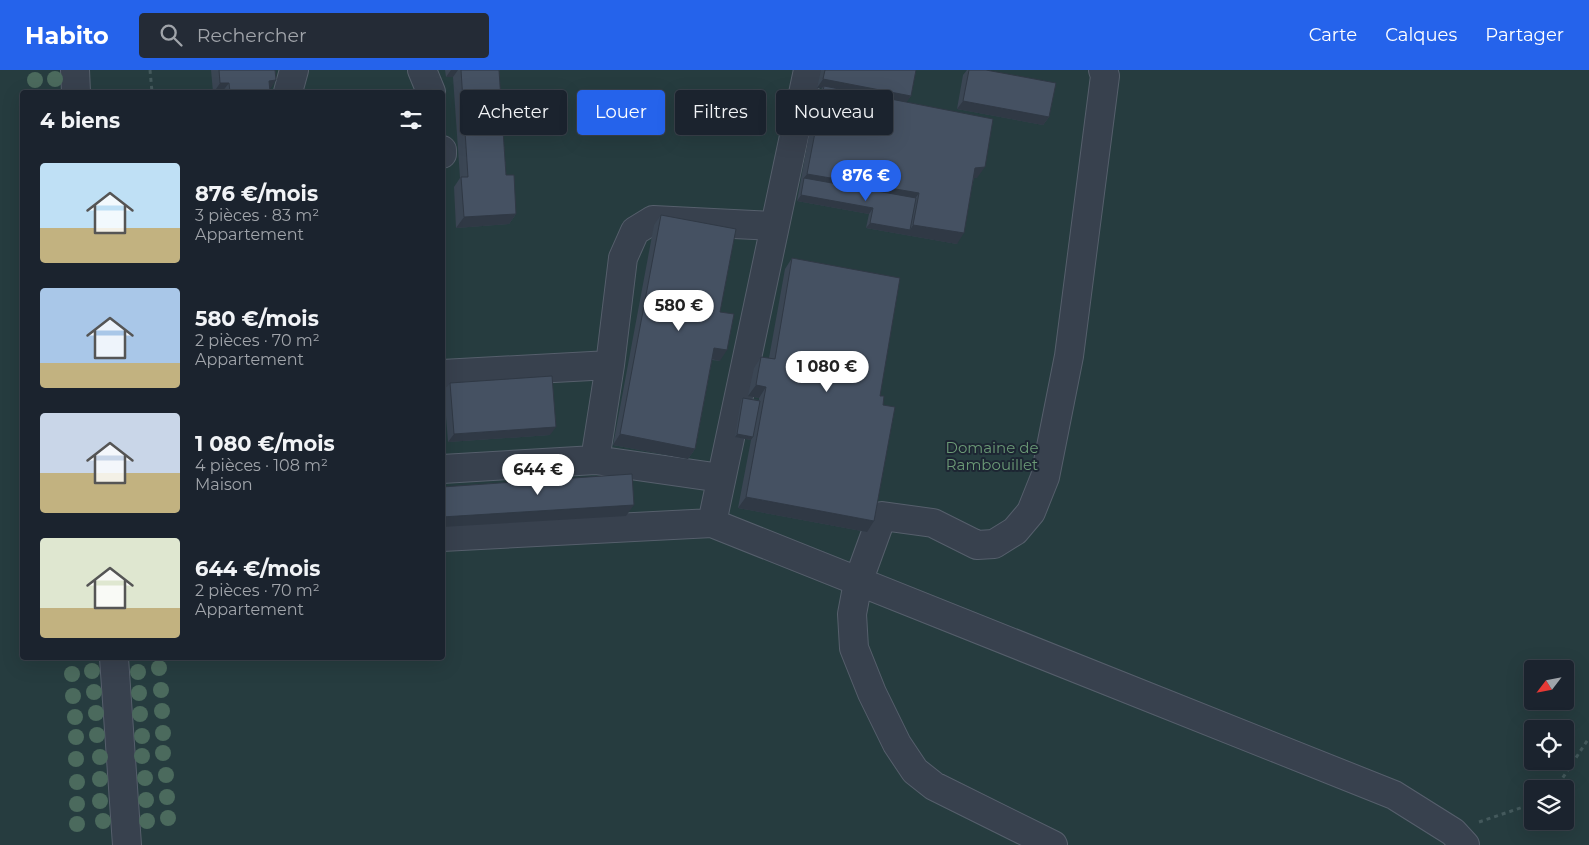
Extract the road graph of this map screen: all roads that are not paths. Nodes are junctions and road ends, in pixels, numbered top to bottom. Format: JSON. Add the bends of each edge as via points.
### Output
{"nodes":[{"id":1,"x":75,"y":70,"type":"edge"},
{"id":2,"x":294,"y":70,"type":"edge"},
{"id":3,"x":422,"y":70,"type":"edge"},
{"id":4,"x":808,"y":70,"type":"edge"},
{"id":5,"x":1104,"y":70,"type":"edge"},
{"id":6,"x":76,"y":90,"type":"edge"},
{"id":7,"x":289,"y":90,"type":"edge"},
{"id":8,"x":430,"y":90,"type":"edge"},
{"id":9,"x":774,"y":226,"type":"junction"},
{"id":10,"x":610,"y":366,"type":"junction"},
{"id":11,"x":445,"y":374,"type":"edge"},
{"id":12,"x":595,"y":460,"type":"junction"},
{"id":13,"x":445,"y":469,"type":"edge"},
{"id":14,"x":721,"y":478,"type":"junction"},
{"id":15,"x":712,"y":523,"type":"junction"},
{"id":16,"x":445,"y":537,"type":"edge"},
{"id":17,"x":858,"y":582,"type":"junction"},
{"id":18,"x":114,"y":660,"type":"edge"},
{"id":19,"x":1459,"y":839,"type":"edge"},
{"id":20,"x":127,"y":845,"type":"edge"},
{"id":21,"x":1053,"y":845,"type":"edge"}],
"edges":[{"from":1,"to":6,"type":"street"},
{"from":2,"to":7,"type":"street"},
{"from":3,"to":8,"type":"street"},
{"from":4,"to":9,"type":"street"},
{"from":5,"to":17,"type":"street","via":[[1070,356],[1046,477],[1031,512],[1015,531],[994,544],[977,545],[932,523],[882,516]]},
{"from":9,"to":10,"type":"street","via":[[653,220],[635,231],[622,258]]},
{"from":9,"to":14,"type":"street"},
{"from":10,"to":11,"type":"street"},
{"from":10,"to":12,"type":"street"},
{"from":12,"to":13,"type":"street"},
{"from":12,"to":14,"type":"street"},
{"from":14,"to":15,"type":"street"},
{"from":15,"to":16,"type":"street"},
{"from":15,"to":17,"type":"street"},
{"from":17,"to":19,"type":"street","via":[[1394,794]]},
{"from":17,"to":21,"type":"street","via":[[852,614],[854,648],[893,736],[915,771],[934,786]]},
{"from":18,"to":20,"type":"street"}]}
